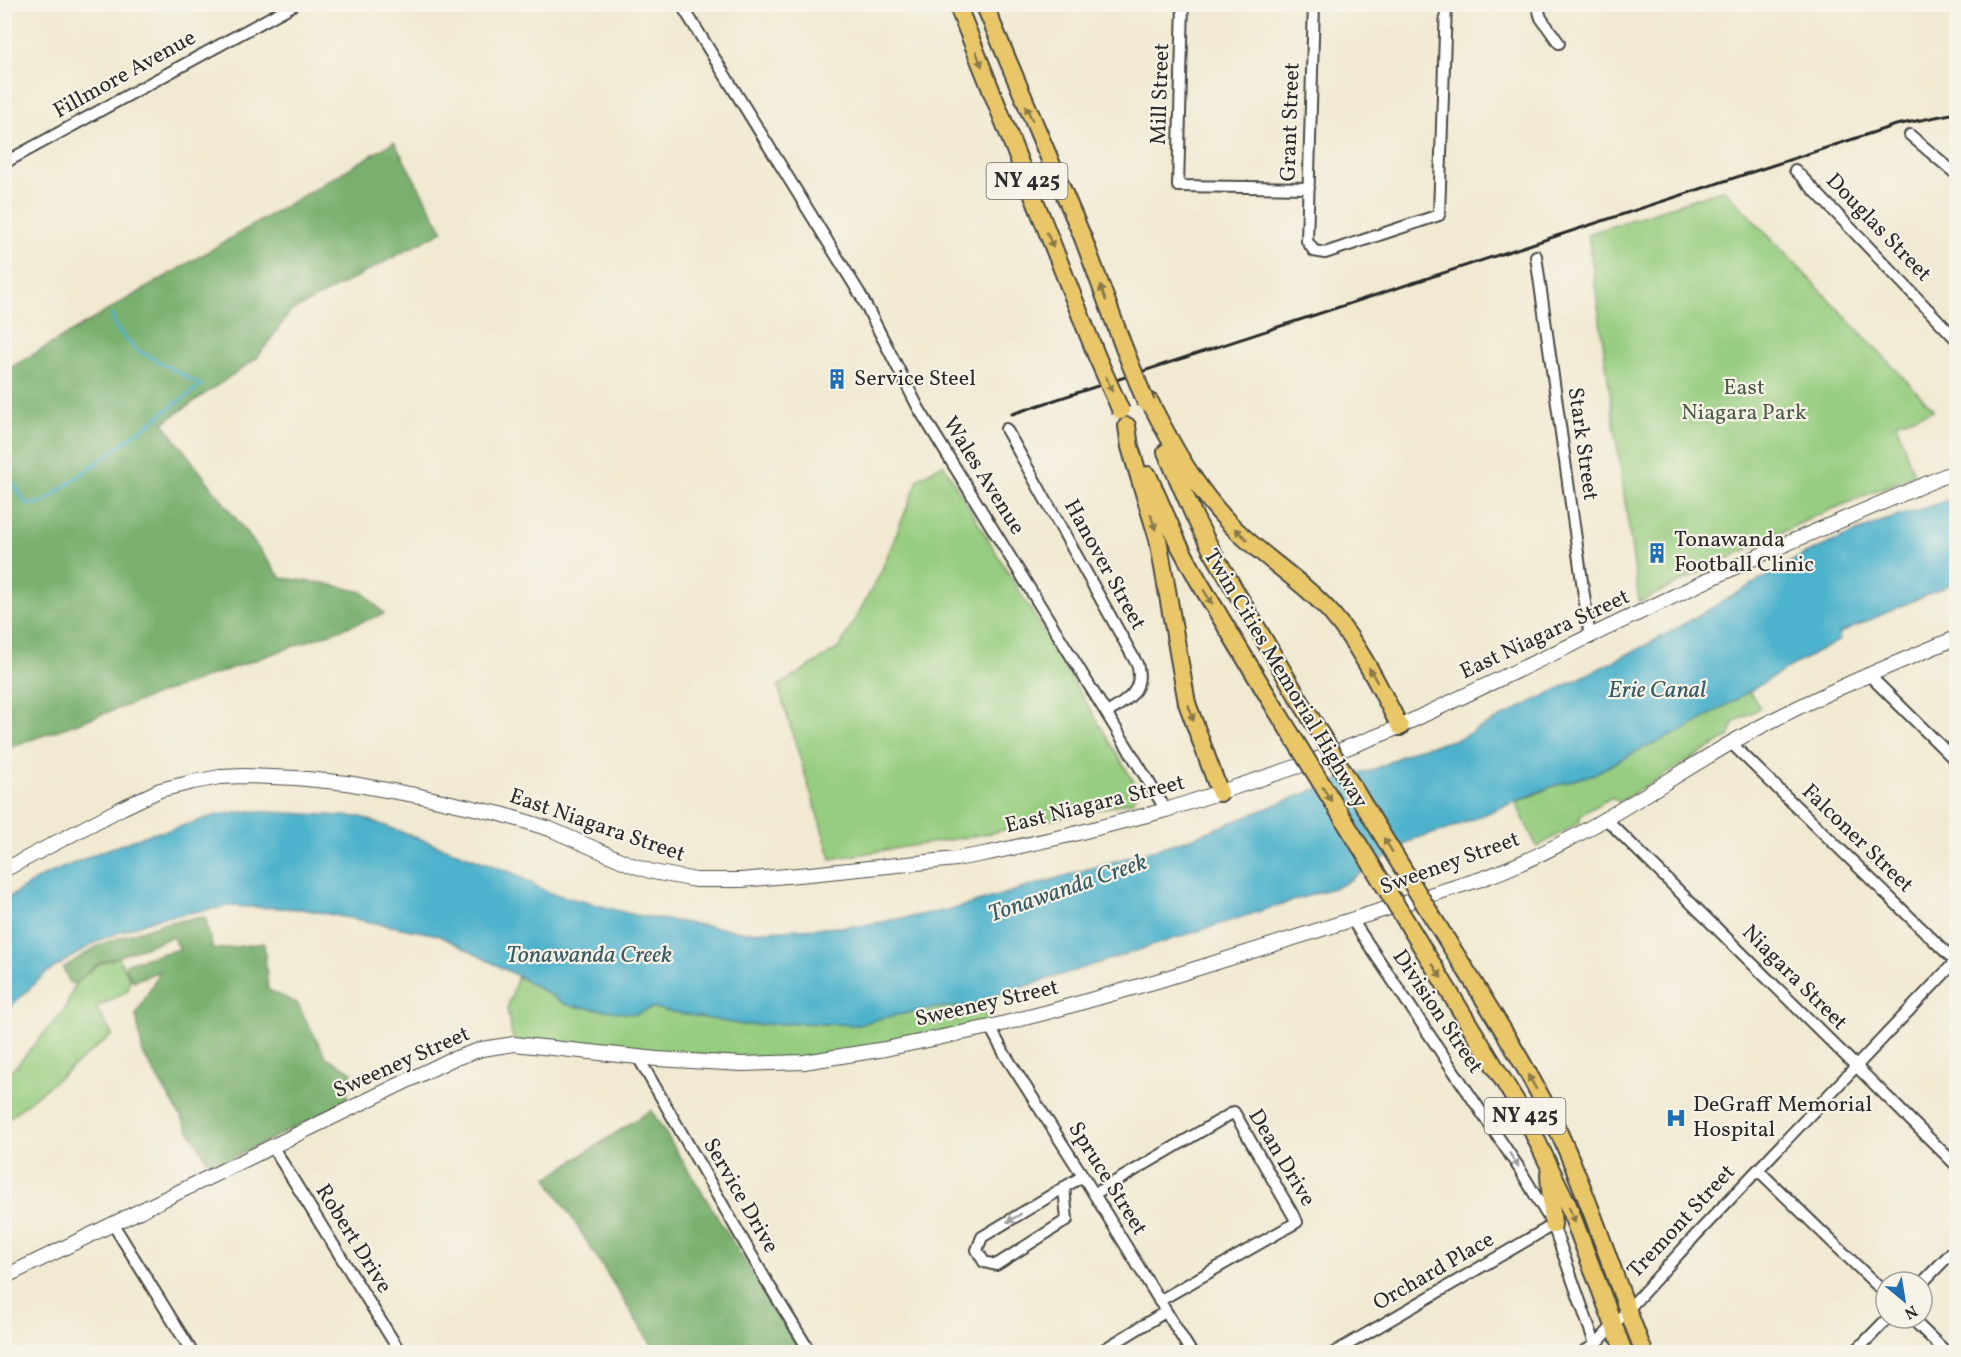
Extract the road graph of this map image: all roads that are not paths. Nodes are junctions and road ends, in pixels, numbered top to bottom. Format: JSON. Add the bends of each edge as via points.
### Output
{"nodes":[{"id":1,"x":296,"y":4,"type":"edge"},
{"id":2,"x":681,"y":4,"type":"edge"},
{"id":3,"x":957,"y":4,"type":"edge"},
{"id":4,"x":984,"y":4,"type":"edge"},
{"id":5,"x":1183,"y":4,"type":"edge"},
{"id":6,"x":1314,"y":4,"type":"edge"},
{"id":7,"x":1446,"y":4,"type":"edge"},
{"id":8,"x":1537,"y":4,"type":"edge"},
{"id":9,"x":1559,"y":43,"type":"dead end"},
{"id":10,"x":1910,"y":135,"type":"dead end"},
{"id":11,"x":4,"y":163,"type":"edge"},
{"id":12,"x":1795,"y":170,"type":"dead end"},
{"id":13,"x":1956,"y":174,"type":"edge"},
{"id":14,"x":1309,"y":188,"type":"junction"},
{"id":15,"x":1536,"y":256,"type":"dead end"},
{"id":16,"x":1956,"y":339,"type":"edge"},
{"id":17,"x":1148,"y":403,"type":"junction"},
{"id":18,"x":1124,"y":418,"type":"junction"},
{"id":19,"x":1006,"y":429,"type":"dead end"},
{"id":20,"x":1956,"y":471,"type":"edge"},
{"id":21,"x":1590,"y":638,"type":"junction"},
{"id":22,"x":1956,"y":638,"type":"edge"},
{"id":23,"x":1868,"y":674,"type":"junction"},
{"id":24,"x":1107,"y":713,"type":"junction"},
{"id":25,"x":1400,"y":727,"type":"junction"},
{"id":26,"x":1731,"y":743,"type":"junction"},
{"id":27,"x":1956,"y":761,"type":"edge"},
{"id":28,"x":1220,"y":794,"type":"junction"},
{"id":29,"x":1166,"y":810,"type":"junction"},
{"id":30,"x":1605,"y":818,"type":"junction"},
{"id":31,"x":4,"y":870,"type":"edge"},
{"id":32,"x":1352,"y":920,"type":"junction"},
{"id":33,"x":1956,"y":961,"type":"edge"},
{"id":34,"x":990,"y":1027,"type":"junction"},
{"id":35,"x":638,"y":1057,"type":"junction"},
{"id":36,"x":1857,"y":1067,"type":"junction"},
{"id":37,"x":272,"y":1146,"type":"junction"},
{"id":38,"x":1546,"y":1159,"type":"junction"},
{"id":39,"x":1956,"y":1165,"type":"edge"},
{"id":40,"x":1758,"y":1170,"type":"junction"},
{"id":41,"x":1083,"y":1176,"type":"junction"},
{"id":42,"x":1064,"y":1187,"type":"junction"},
{"id":43,"x":1094,"y":1194,"type":"junction"},
{"id":44,"x":113,"y":1224,"type":"junction"},
{"id":45,"x":1553,"y":1225,"type":"junction"},
{"id":46,"x":1956,"y":1248,"type":"edge"},
{"id":47,"x":1934,"y":1271,"type":"edge"},
{"id":48,"x":4,"y":1277,"type":"edge"},
{"id":49,"x":1874,"y":1282,"type":"edge"},
{"id":50,"x":1159,"y":1301,"type":"junction"},
{"id":51,"x":1627,"y":1310,"type":"junction"},
{"id":52,"x":1165,"y":1312,"type":"junction"},
{"id":53,"x":1613,"y":1326,"type":"junction"},
{"id":54,"x":1877,"y":1330,"type":"edge"},
{"id":55,"x":1923,"y":1330,"type":"edge"},
{"id":56,"x":1597,"y":1349,"type":"edge"},
{"id":57,"x":192,"y":1353,"type":"edge"},
{"id":58,"x":399,"y":1353,"type":"edge"},
{"id":59,"x":810,"y":1353,"type":"edge"},
{"id":60,"x":1100,"y":1353,"type":"edge"},
{"id":61,"x":1191,"y":1353,"type":"edge"},
{"id":62,"x":1335,"y":1353,"type":"edge"},
{"id":63,"x":1583,"y":1353,"type":"edge"},
{"id":64,"x":1624,"y":1353,"type":"edge"},
{"id":65,"x":1644,"y":1353,"type":"edge"},
{"id":66,"x":1855,"y":1353,"type":"edge"},
{"id":67,"x":1946,"y":1353,"type":"edge"}],
"edges":[{"from":1,"to":11,"type":"street","name":"Fillmore Avenue"},
{"from":2,"to":24,"type":"street","name":"Wales Avenue","via":[[860,294],[919,409]]},
{"from":3,"to":18,"type":"main road","name":"Twin Cities Memorial Highway","number":"NY 425","one_way":true,"bridge":true},
{"from":17,"to":4,"type":"main road","number":"NY 425","one_way":true,"bridge":true},
{"from":5,"to":14,"type":"street","name":"Mill Street","via":[[1178,186]]},
{"from":6,"to":14,"type":"street","name":"Grant Street"},
{"from":7,"to":14,"type":"street","name":"Grant Street","via":[[1439,215],[1325,254],[1314,251],[1307,241]]},
{"from":8,"to":9,"type":"street","via":[[1540,18]]},
{"from":10,"to":13,"type":"street"},
{"from":12,"to":16,"type":"street","name":"Douglas Street"},
{"from":15,"to":21,"type":"street","name":"Stark Street"},
{"from":25,"to":17,"type":"main road","one_way":true,"via":[[1346,630],[1314,595],[1217,511],[1192,478]]},
{"from":51,"to":17,"type":"main road","name":"Twin Cities Memorial Highway","number":"NY 425","one_way":true,"bridge":true,"via":[[1554,1122],[1236,596],[1195,518]]},
{"from":18,"to":28,"type":"main road","one_way":true,"via":[[1161,551],[1187,703]]},
{"from":18,"to":38,"type":"main road","name":"Twin Cities Memorial Highway","number":"NY 425","one_way":true,"bridge":true,"via":[[1198,580],[1525,1116]]},
{"from":19,"to":24,"type":"street","name":"Hanover Street","via":[[1137,664],[1140,673],[1136,689]]},
{"from":20,"to":21,"type":"street","name":"East Niagara Street","via":[[1807,534]]},
{"from":21,"to":25,"type":"street","name":"East Niagara Street"},
{"from":22,"to":23,"type":"street","name":"Sweeney Street"},
{"from":23,"to":26,"type":"street","name":"Sweeney Street","via":[[1805,702]]},
{"from":23,"to":27,"type":"street"},
{"from":24,"to":29,"type":"street","name":"Wales Avenue"},
{"from":25,"to":28,"type":"street","name":"East Niagara Street"},
{"from":26,"to":30,"type":"street","name":"Sweeney Street"},
{"from":26,"to":33,"type":"street","name":"Falconer Street"},
{"from":28,"to":29,"type":"street","name":"East Niagara Street"},
{"from":29,"to":31,"type":"street","name":"East Niagara Street","via":[[956,860],[741,880],[696,880],[653,872],[529,822],[420,796],[296,778],[220,777],[160,790]]},
{"from":30,"to":32,"type":"street","name":"Sweeney Street","via":[[1498,873]]},
{"from":30,"to":36,"type":"street","name":"Niagara Street"},
{"from":32,"to":34,"type":"street","name":"Sweeney Street","via":[[1157,981]]},
{"from":32,"to":45,"type":"street","name":"Division Street","one_way":true},
{"from":33,"to":36,"type":"street","name":"Tremont Street"},
{"from":34,"to":35,"type":"street","name":"Sweeney Street","via":[[804,1062],[742,1064]]},
{"from":34,"to":41,"type":"street","name":"Spruce Street"},
{"from":35,"to":37,"type":"street","name":"Sweeney Street","via":[[514,1044],[482,1048]]},
{"from":35,"to":59,"type":"street","name":"Service Drive"},
{"from":36,"to":39,"type":"street","name":"Niagara Street"},
{"from":36,"to":40,"type":"street","name":"Tremont Street"},
{"from":37,"to":44,"type":"street","name":"Sweeney Street"},
{"from":37,"to":58,"type":"street","name":"Robert Drive"},
{"from":38,"to":45,"type":"main road"},
{"from":38,"to":53,"type":"main road","name":"Twin Cities Memorial Highway","number":"NY 425","one_way":true,"via":[[1568,1205]]},
{"from":40,"to":49,"type":"street"},
{"from":40,"to":51,"type":"street","name":"Tremont Street"},
{"from":41,"to":42,"type":"street"},
{"from":41,"to":43,"type":"street","name":"Spruce Street"},
{"from":42,"to":42,"type":"street","one_way":true,"via":[[982,1237],[977,1250],[984,1262],[996,1265],[1067,1220]]},
{"from":43,"to":50,"type":"street","name":"Spruce Street"},
{"from":43,"to":50,"type":"street","name":"Dean Drive","via":[[1234,1112],[1297,1222]]},
{"from":44,"to":48,"type":"street","name":"Sweeney Street"},
{"from":44,"to":57,"type":"street"},
{"from":45,"to":56,"type":"street","name":"Division Street"},
{"from":45,"to":62,"type":"street","name":"Orchard Place"},
{"from":46,"to":47,"type":"street"},
{"from":50,"to":52,"type":"street","name":"Spruce Street"},
{"from":51,"to":53,"type":"street","name":"Tremont Street"},
{"from":51,"to":65,"type":"main road","name":"Twin Cities Memorial Highway","number":"NY 425"},
{"from":52,"to":60,"type":"street"},
{"from":52,"to":61,"type":"street","name":"Spruce Street"},
{"from":53,"to":56,"type":"street","name":"Tremont Street"},
{"from":53,"to":64,"type":"main road","name":"Twin Cities Memorial Highway","number":"NY 425"},
{"from":54,"to":66,"type":"street"},
{"from":55,"to":67,"type":"street"},
{"from":56,"to":63,"type":"street","name":"Tremont Street"}]}
